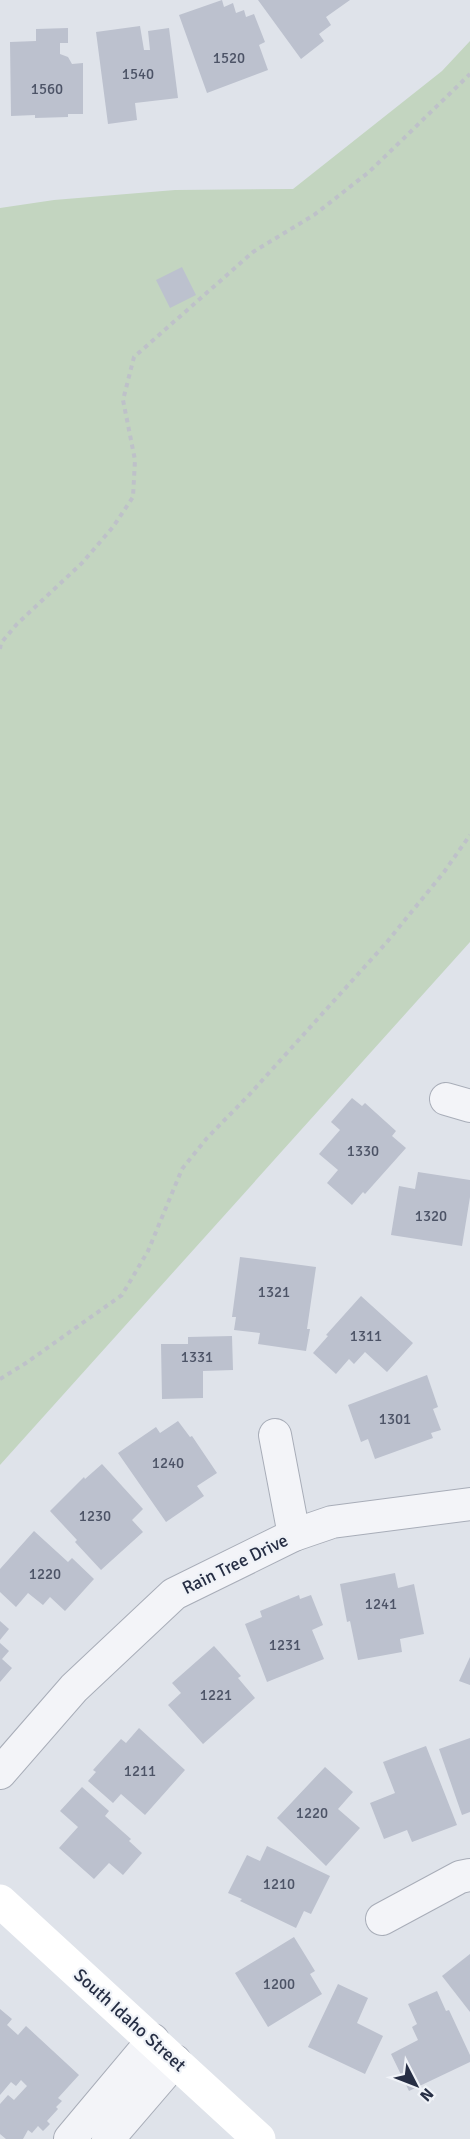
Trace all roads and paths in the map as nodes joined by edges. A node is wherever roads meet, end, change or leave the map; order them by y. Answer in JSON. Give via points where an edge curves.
{"nodes":[{"id":1,"x":470,"y":74,"type":"edge"},
{"id":2,"x":0,"y":649,"type":"edge"},
{"id":3,"x":470,"y":835,"type":"edge"},
{"id":4,"x":0,"y":1379,"type":"edge"},
{"id":5,"x":275,"y":1436,"type":"dead end"},
{"id":6,"x":470,"y":1504,"type":"edge"},
{"id":7,"x":294,"y":1535,"type":"junction"},
{"id":8,"x":0,"y":1773,"type":"edge"},
{"id":9,"x":470,"y":1875,"type":"edge"},
{"id":10,"x":0,"y":1901,"type":"edge"},
{"id":11,"x":382,"y":1919,"type":"dead end"},
{"id":12,"x":164,"y":2050,"type":"junction"},
{"id":13,"x":70,"y":2139,"type":"edge"},
{"id":14,"x":108,"y":2139,"type":"edge"},
{"id":15,"x":259,"y":2139,"type":"edge"}],
"edges":[{"from":1,"to":2,"type":"path","via":[[369,172],[314,215],[253,252],[134,357],[123,400],[135,460],[133,497],[82,563],[17,624]]},
{"from":3,"to":4,"type":"path","via":[[387,942],[182,1169],[148,1251],[122,1295]]},
{"from":5,"to":7,"type":"street"},
{"from":6,"to":7,"type":"street","name":"Rain Tree Drive","via":[[332,1522]]},
{"from":7,"to":8,"type":"street","name":"Rain Tree Drive","via":[[174,1594],[74,1688]]},
{"from":9,"to":11,"type":"street"},
{"from":10,"to":12,"type":"main road","name":"South Idaho Street"},
{"from":12,"to":13,"type":"street"},
{"from":12,"to":14,"type":"street"},
{"from":12,"to":15,"type":"main road","name":"South Idaho Street"}]}
